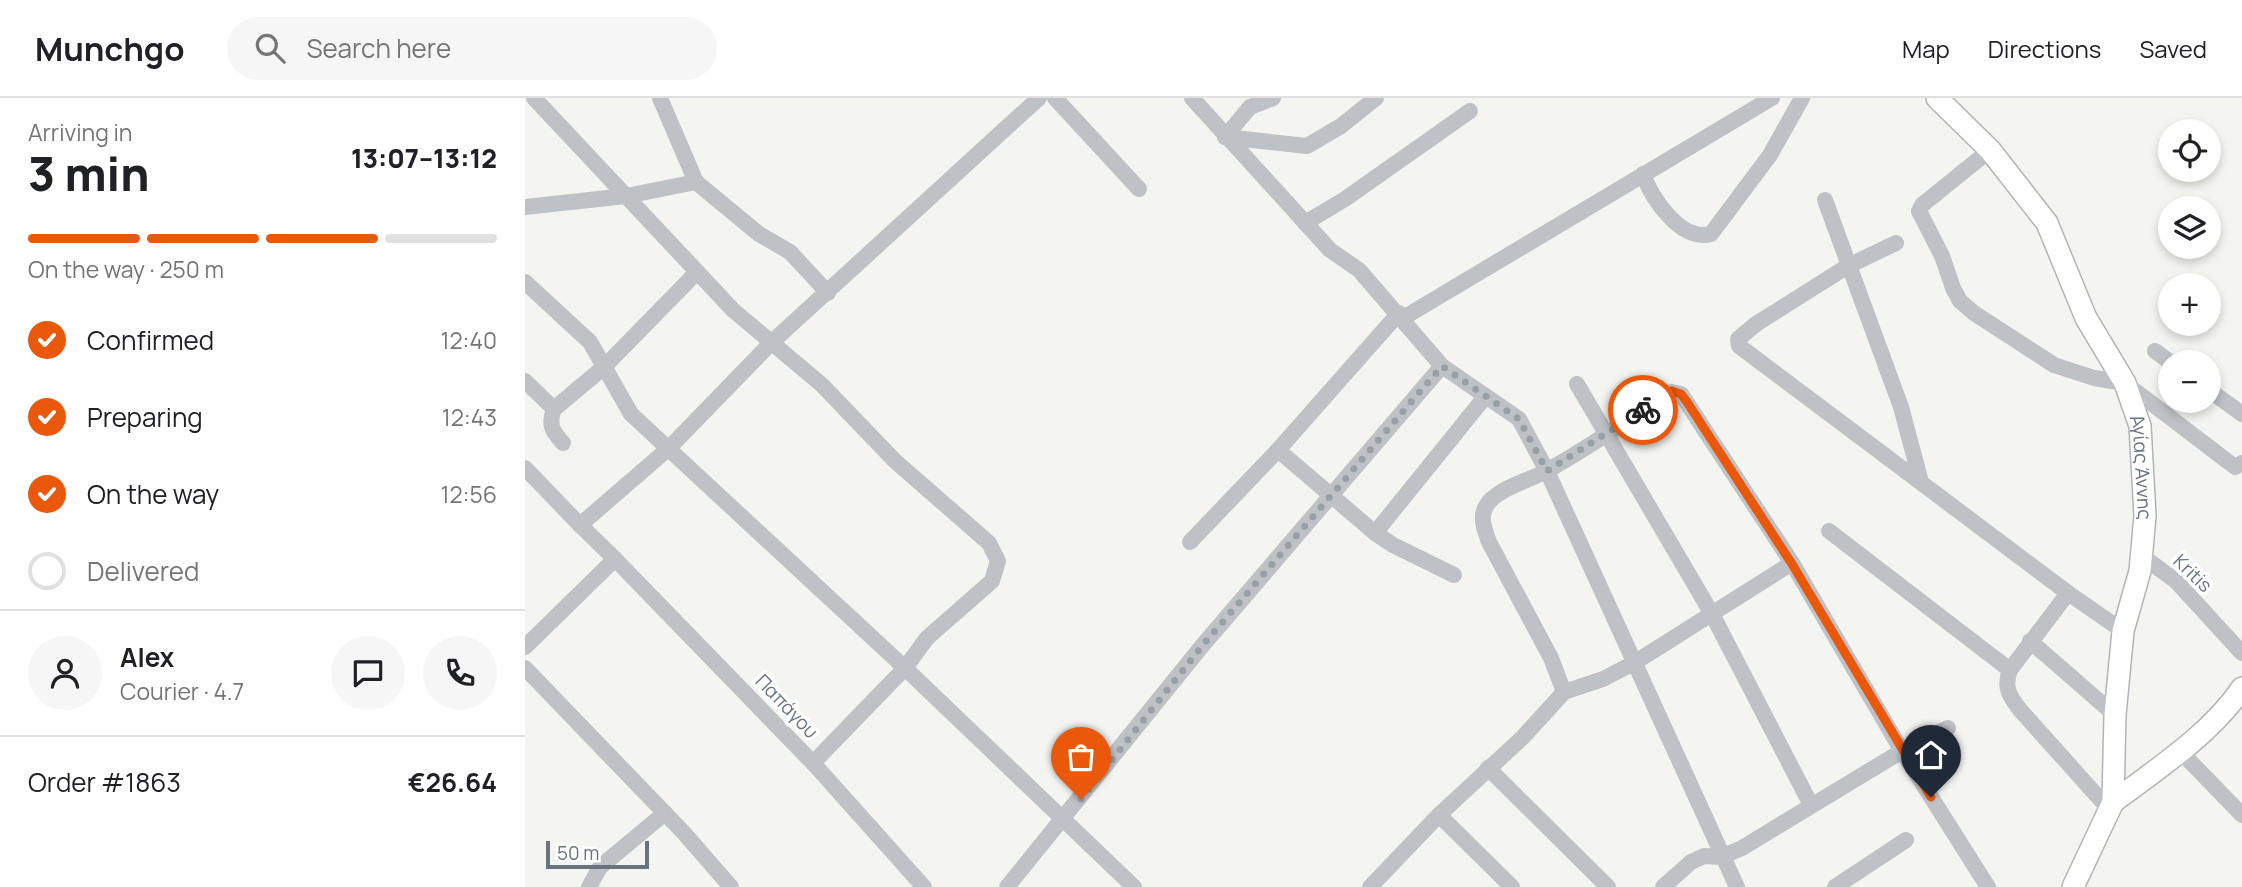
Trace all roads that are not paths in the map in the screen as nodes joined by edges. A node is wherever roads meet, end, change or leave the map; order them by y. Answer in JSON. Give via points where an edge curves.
{"nodes":[{"id":1,"x":534,"y":98,"type":"edge"},
{"id":2,"x":660,"y":98,"type":"edge"},
{"id":3,"x":1039,"y":98,"type":"edge"},
{"id":4,"x":1055,"y":98,"type":"edge"},
{"id":5,"x":1192,"y":98,"type":"edge"},
{"id":6,"x":1273,"y":98,"type":"edge"},
{"id":7,"x":1376,"y":98,"type":"edge"},
{"id":8,"x":1772,"y":98,"type":"edge"},
{"id":9,"x":1802,"y":98,"type":"edge"},
{"id":10,"x":1937,"y":98,"type":"edge"},
{"id":11,"x":1470,"y":111,"type":"dead end"},
{"id":12,"x":1225,"y":137,"type":"junction"},
{"id":13,"x":1990,"y":150,"type":"junction"},
{"id":14,"x":1643,"y":174,"type":"junction"},
{"id":15,"x":695,"y":182,"type":"junction"},
{"id":16,"x":1139,"y":189,"type":"dead end"},
{"id":17,"x":626,"y":196,"type":"junction"},
{"id":18,"x":1825,"y":200,"type":"dead end"},
{"id":19,"x":527,"y":205,"type":"edge"},
{"id":20,"x":1305,"y":223,"type":"junction"},
{"id":21,"x":1896,"y":243,"type":"dead end"},
{"id":22,"x":1847,"y":266,"type":"junction"},
{"id":23,"x":697,"y":272,"type":"junction"},
{"id":24,"x":525,"y":282,"type":"edge"},
{"id":25,"x":828,"y":293,"type":"junction"},
{"id":26,"x":1401,"y":315,"type":"junction"},
{"id":27,"x":772,"y":342,"type":"junction"},
{"id":28,"x":2155,"y":351,"type":"dead end"},
{"id":29,"x":2158,"y":353,"type":"edge"},
{"id":30,"x":1442,"y":366,"type":"junction"},
{"id":31,"x":604,"y":367,"type":"junction"},
{"id":32,"x":525,"y":381,"type":"edge"},
{"id":33,"x":2125,"y":383,"type":"junction"},
{"id":34,"x":1577,"y":384,"type":"dead end"},
{"id":35,"x":1485,"y":397,"type":"junction"},
{"id":36,"x":2221,"y":399,"type":"edge"},
{"id":37,"x":554,"y":409,"type":"junction"},
{"id":38,"x":2242,"y":414,"type":"edge"},
{"id":39,"x":1606,"y":436,"type":"junction"},
{"id":40,"x":563,"y":443,"type":"dead end"},
{"id":41,"x":669,"y":448,"type":"junction"},
{"id":42,"x":1277,"y":450,"type":"junction"},
{"id":43,"x":525,"y":468,"type":"edge"},
{"id":44,"x":2240,"y":468,"type":"edge"},
{"id":45,"x":1547,"y":471,"type":"junction"},
{"id":46,"x":1921,"y":482,"type":"junction"},
{"id":47,"x":1329,"y":495,"type":"junction"},
{"id":48,"x":580,"y":525,"type":"junction"},
{"id":49,"x":1829,"y":531,"type":"dead end"},
{"id":50,"x":1375,"y":533,"type":"junction"},
{"id":51,"x":1190,"y":542,"type":"dead end"},
{"id":52,"x":2142,"y":556,"type":"junction"},
{"id":53,"x":615,"y":559,"type":"junction"},
{"id":54,"x":1792,"y":564,"type":"junction"},
{"id":55,"x":1454,"y":575,"type":"dead end"},
{"id":56,"x":2068,"y":593,"type":"junction"},
{"id":57,"x":1712,"y":614,"type":"junction"},
{"id":58,"x":2123,"y":631,"type":"junction"},
{"id":59,"x":2030,"y":640,"type":"junction"},
{"id":60,"x":525,"y":647,"type":"edge"},
{"id":61,"x":2242,"y":653,"type":"edge"},
{"id":62,"x":1635,"y":663,"type":"junction"},
{"id":63,"x":525,"y":668,"type":"edge"},
{"id":64,"x":905,"y":668,"type":"junction"},
{"id":65,"x":2010,"y":670,"type":"junction"},
{"id":66,"x":2242,"y":688,"type":"edge"},
{"id":67,"x":1564,"y":692,"type":"junction"},
{"id":68,"x":2115,"y":715,"type":"junction"},
{"id":69,"x":1948,"y":728,"type":"dead end"},
{"id":70,"x":2179,"y":750,"type":"junction"},
{"id":71,"x":1902,"y":751,"type":"junction"},
{"id":72,"x":813,"y":764,"type":"junction"},
{"id":73,"x":1488,"y":768,"type":"junction"},
{"id":74,"x":1811,"y":805,"type":"junction"},
{"id":75,"x":2110,"y":805,"type":"junction"},
{"id":76,"x":665,"y":813,"type":"junction"},
{"id":77,"x":1439,"y":815,"type":"junction"},
{"id":78,"x":2242,"y":816,"type":"edge"},
{"id":79,"x":1064,"y":820,"type":"junction"},
{"id":80,"x":1906,"y":840,"type":"dead end"},
{"id":81,"x":1721,"y":857,"type":"junction"},
{"id":82,"x":1507,"y":885,"type":"edge"},
{"id":83,"x":589,"y":887,"type":"edge"},
{"id":84,"x":731,"y":887,"type":"edge"},
{"id":85,"x":924,"y":887,"type":"edge"},
{"id":86,"x":1007,"y":887,"type":"edge"},
{"id":87,"x":1134,"y":887,"type":"edge"},
{"id":88,"x":1370,"y":887,"type":"edge"},
{"id":89,"x":1608,"y":887,"type":"edge"},
{"id":90,"x":1663,"y":887,"type":"edge"},
{"id":91,"x":1737,"y":887,"type":"edge"},
{"id":92,"x":1835,"y":887,"type":"edge"},
{"id":93,"x":1987,"y":887,"type":"edge"},
{"id":94,"x":2073,"y":887,"type":"edge"}],
"edges":[{"from":1,"to":17,"type":"street"},
{"from":2,"to":15,"type":"street"},
{"from":3,"to":25,"type":"street"},
{"from":4,"to":16,"type":"street"},
{"from":5,"to":12,"type":"street"},
{"from":6,"to":12,"type":"street","via":[[1251,107]]},
{"from":7,"to":12,"type":"street","via":[[1307,146]]},
{"from":8,"to":14,"type":"street"},
{"from":9,"to":14,"type":"street","via":[[1770,155],[1711,234],[1687,233],[1665,210]]},
{"from":10,"to":13,"type":"street","name":"Αγίας Άννης"},
{"from":11,"to":20,"type":"street"},
{"from":12,"to":20,"type":"street"},
{"from":13,"to":33,"type":"street","name":"Αγίας Άννης","via":[[2047,223],[2086,318]]},
{"from":13,"to":33,"type":"street","via":[[1919,211],[1960,301],[2054,365],[2094,379]]},
{"from":14,"to":26,"type":"street"},
{"from":15,"to":17,"type":"street"},
{"from":15,"to":25,"type":"street","via":[[759,234],[790,251]]},
{"from":17,"to":19,"type":"street"},
{"from":17,"to":23,"type":"street"},
{"from":18,"to":22,"type":"street"},
{"from":20,"to":26,"type":"street"},
{"from":21,"to":22,"type":"street"},
{"from":22,"to":46,"type":"street","via":[[1901,407]]},
{"from":22,"to":46,"type":"street","via":[[1742,334],[1739,346]]},
{"from":23,"to":27,"type":"street"},
{"from":23,"to":31,"type":"street"},
{"from":24,"to":31,"type":"street","via":[[590,342]]},
{"from":25,"to":27,"type":"street"},
{"from":26,"to":30,"type":"street"},
{"from":26,"to":42,"type":"street"},
{"from":27,"to":41,"type":"street"},
{"from":27,"to":64,"type":"street","via":[[822,385],[895,461],[989,543],[998,561],[992,581],[927,638]]},
{"from":28,"to":29,"type":"street"},
{"from":30,"to":35,"type":"street"},
{"from":30,"to":47,"type":"street"},
{"from":31,"to":37,"type":"street"},
{"from":31,"to":41,"type":"street","via":[[631,414]]},
{"from":32,"to":37,"type":"street"},
{"from":33,"to":44,"type":"street"},
{"from":33,"to":52,"type":"street","name":"Αγίας Άννης","via":[[2144,449]]},
{"from":34,"to":39,"type":"street"},
{"from":35,"to":45,"type":"street","via":[[1519,419]]},
{"from":35,"to":50,"type":"street"},
{"from":36,"to":38,"type":"street"},
{"from":37,"to":40,"type":"street","via":[[552,431]]},
{"from":39,"to":45,"type":"street"},
{"from":39,"to":54,"type":"street","via":[[1663,396],[1672,391],[1681,394]]},
{"from":39,"to":57,"type":"street"},
{"from":41,"to":48,"type":"street"},
{"from":41,"to":64,"type":"street"},
{"from":42,"to":47,"type":"street"},
{"from":42,"to":51,"type":"street"},
{"from":43,"to":48,"type":"street","name":"Παπάγου"},
{"from":45,"to":62,"type":"street"},
{"from":45,"to":67,"type":"street","via":[[1490,500],[1482,522]]},
{"from":46,"to":56,"type":"street"},
{"from":47,"to":50,"type":"street"},
{"from":47,"to":79,"type":"street"},
{"from":48,"to":53,"type":"street","name":"Παπάγου"},
{"from":49,"to":65,"type":"street"},
{"from":50,"to":55,"type":"street"},
{"from":52,"to":58,"type":"street","name":"Αγίας Άννης"},
{"from":52,"to":61,"type":"street","name":"Kritis","via":[[2176,581]]},
{"from":53,"to":60,"type":"street"},
{"from":53,"to":72,"type":"street","name":"Παπάγου"},
{"from":54,"to":57,"type":"street"},
{"from":54,"to":71,"type":"street"},
{"from":56,"to":58,"type":"street"},
{"from":56,"to":59,"type":"street"},
{"from":57,"to":62,"type":"street"},
{"from":57,"to":74,"type":"street"},
{"from":58,"to":68,"type":"street","name":"Αγίας Άννης"},
{"from":59,"to":65,"type":"street"},
{"from":59,"to":68,"type":"street"},
{"from":62,"to":67,"type":"street"},
{"from":62,"to":81,"type":"street"},
{"from":63,"to":76,"type":"street"},
{"from":64,"to":72,"type":"street"},
{"from":64,"to":79,"type":"street"},
{"from":65,"to":75,"type":"street","via":[[2008,695]]},
{"from":66,"to":70,"type":"street"},
{"from":67,"to":73,"type":"street"},
{"from":68,"to":75,"type":"street","name":"Αγίας Άννης"},
{"from":69,"to":71,"type":"street"},
{"from":70,"to":75,"type":"street"},
{"from":70,"to":78,"type":"street"},
{"from":71,"to":74,"type":"street"},
{"from":71,"to":93,"type":"street"},
{"from":72,"to":85,"type":"street","name":"Παπάγου"},
{"from":73,"to":77,"type":"street"},
{"from":73,"to":89,"type":"street"},
{"from":74,"to":81,"type":"street"},
{"from":75,"to":94,"type":"street","name":"Αγίας Άννης"},
{"from":76,"to":83,"type":"street","via":[[600,867]]},
{"from":76,"to":84,"type":"street"},
{"from":77,"to":82,"type":"street"},
{"from":77,"to":88,"type":"street"},
{"from":79,"to":86,"type":"street"},
{"from":79,"to":87,"type":"street"},
{"from":80,"to":92,"type":"street"},
{"from":81,"to":90,"type":"street","via":[[1704,856],[1691,862]]},
{"from":81,"to":91,"type":"street"}]}
